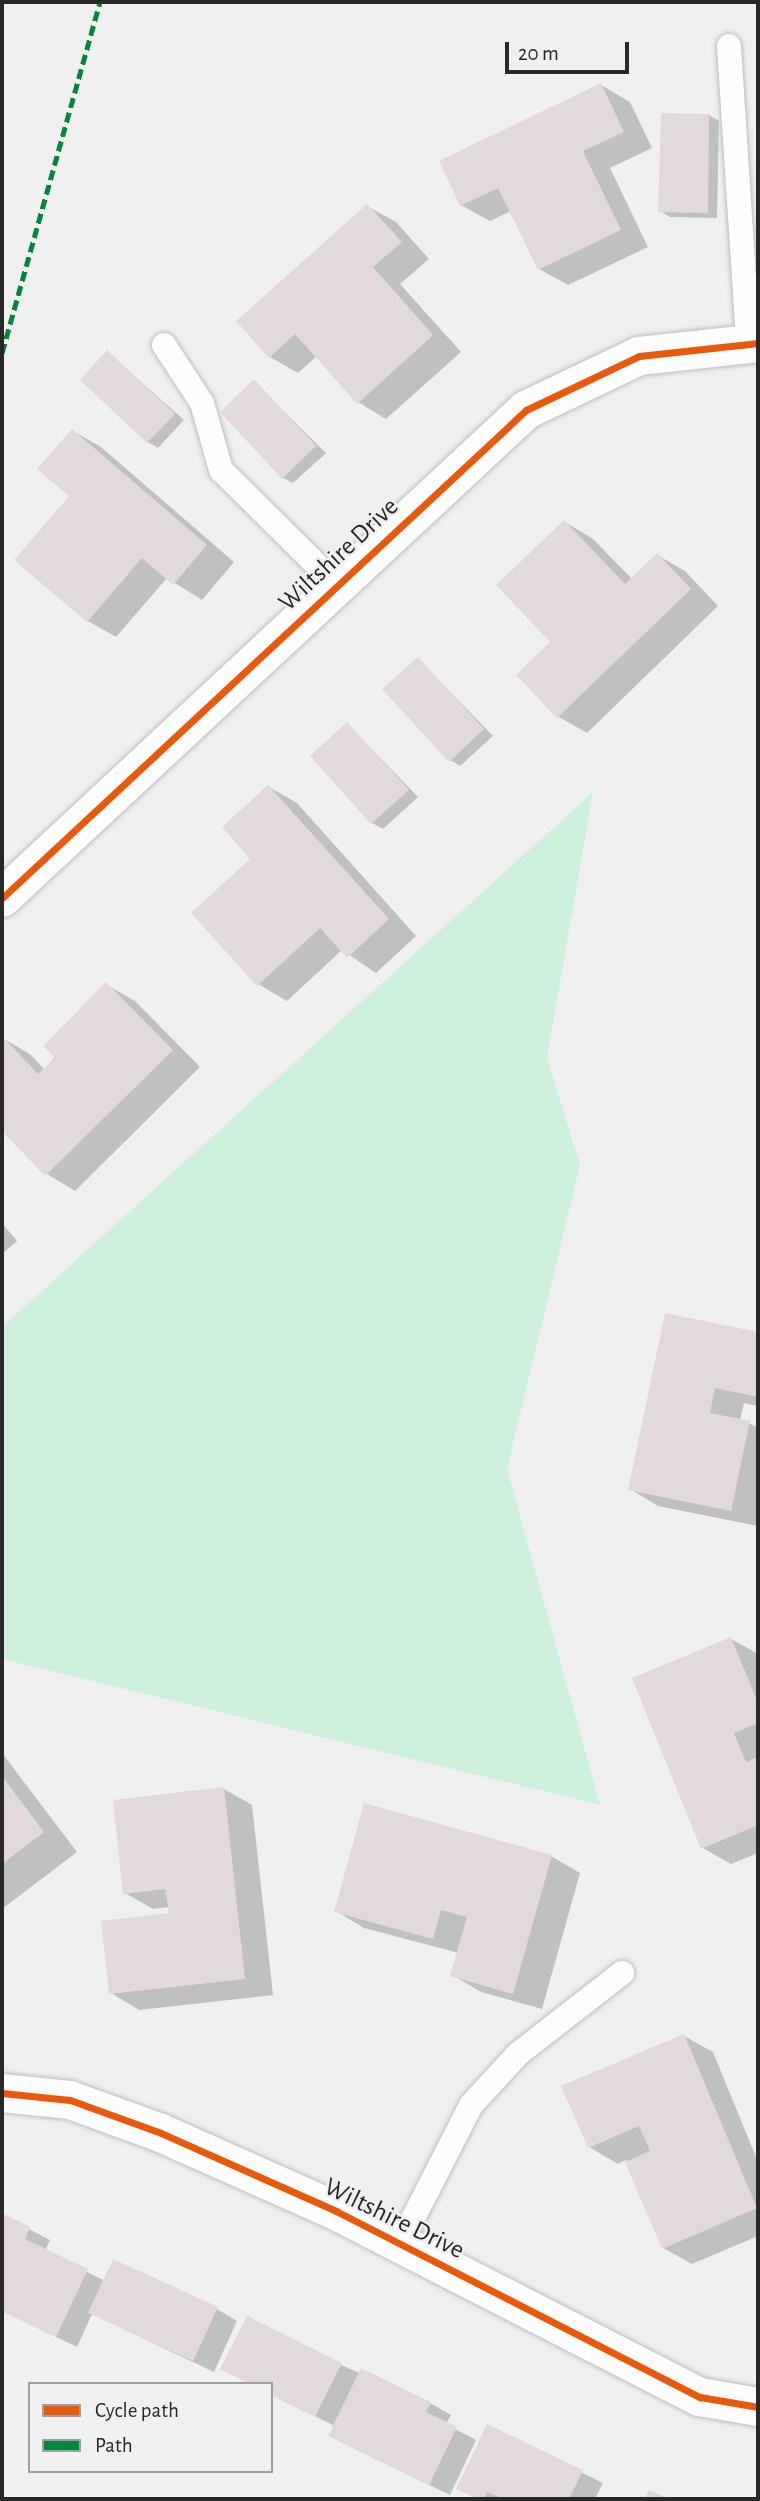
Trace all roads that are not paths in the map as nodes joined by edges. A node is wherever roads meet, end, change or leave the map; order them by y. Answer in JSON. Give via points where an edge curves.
{"nodes":[{"id":1,"x":729,"y":46,"type":"dead end"},
{"id":2,"x":753,"y":342,"type":"edge"},
{"id":3,"x":164,"y":345,"type":"dead end"},
{"id":4,"x":337,"y":585,"type":"junction"},
{"id":5,"x":2,"y":898,"type":"edge"},
{"id":6,"x":622,"y":1973,"type":"dead end"},
{"id":7,"x":2,"y":2093,"type":"edge"},
{"id":8,"x":400,"y":2245,"type":"junction"},
{"id":9,"x":758,"y":2407,"type":"edge"}],
"edges":[{"from":1,"to":2,"type":"lane"},
{"from":2,"to":4,"type":"street","name":"Wiltshire Drive","via":[[639,356],[526,410]]},
{"from":3,"to":4,"type":"lane","via":[[202,403],[220,470]]},
{"from":4,"to":5,"type":"street","name":"Wiltshire Drive"},
{"from":6,"to":8,"type":"lane","via":[[518,2054],[471,2105]]},
{"from":7,"to":8,"type":"street","name":"Wiltshire Drive","via":[[70,2100],[160,2133]]},
{"from":8,"to":9,"type":"street","name":"Wiltshire Drive","via":[[700,2397]]}]}
